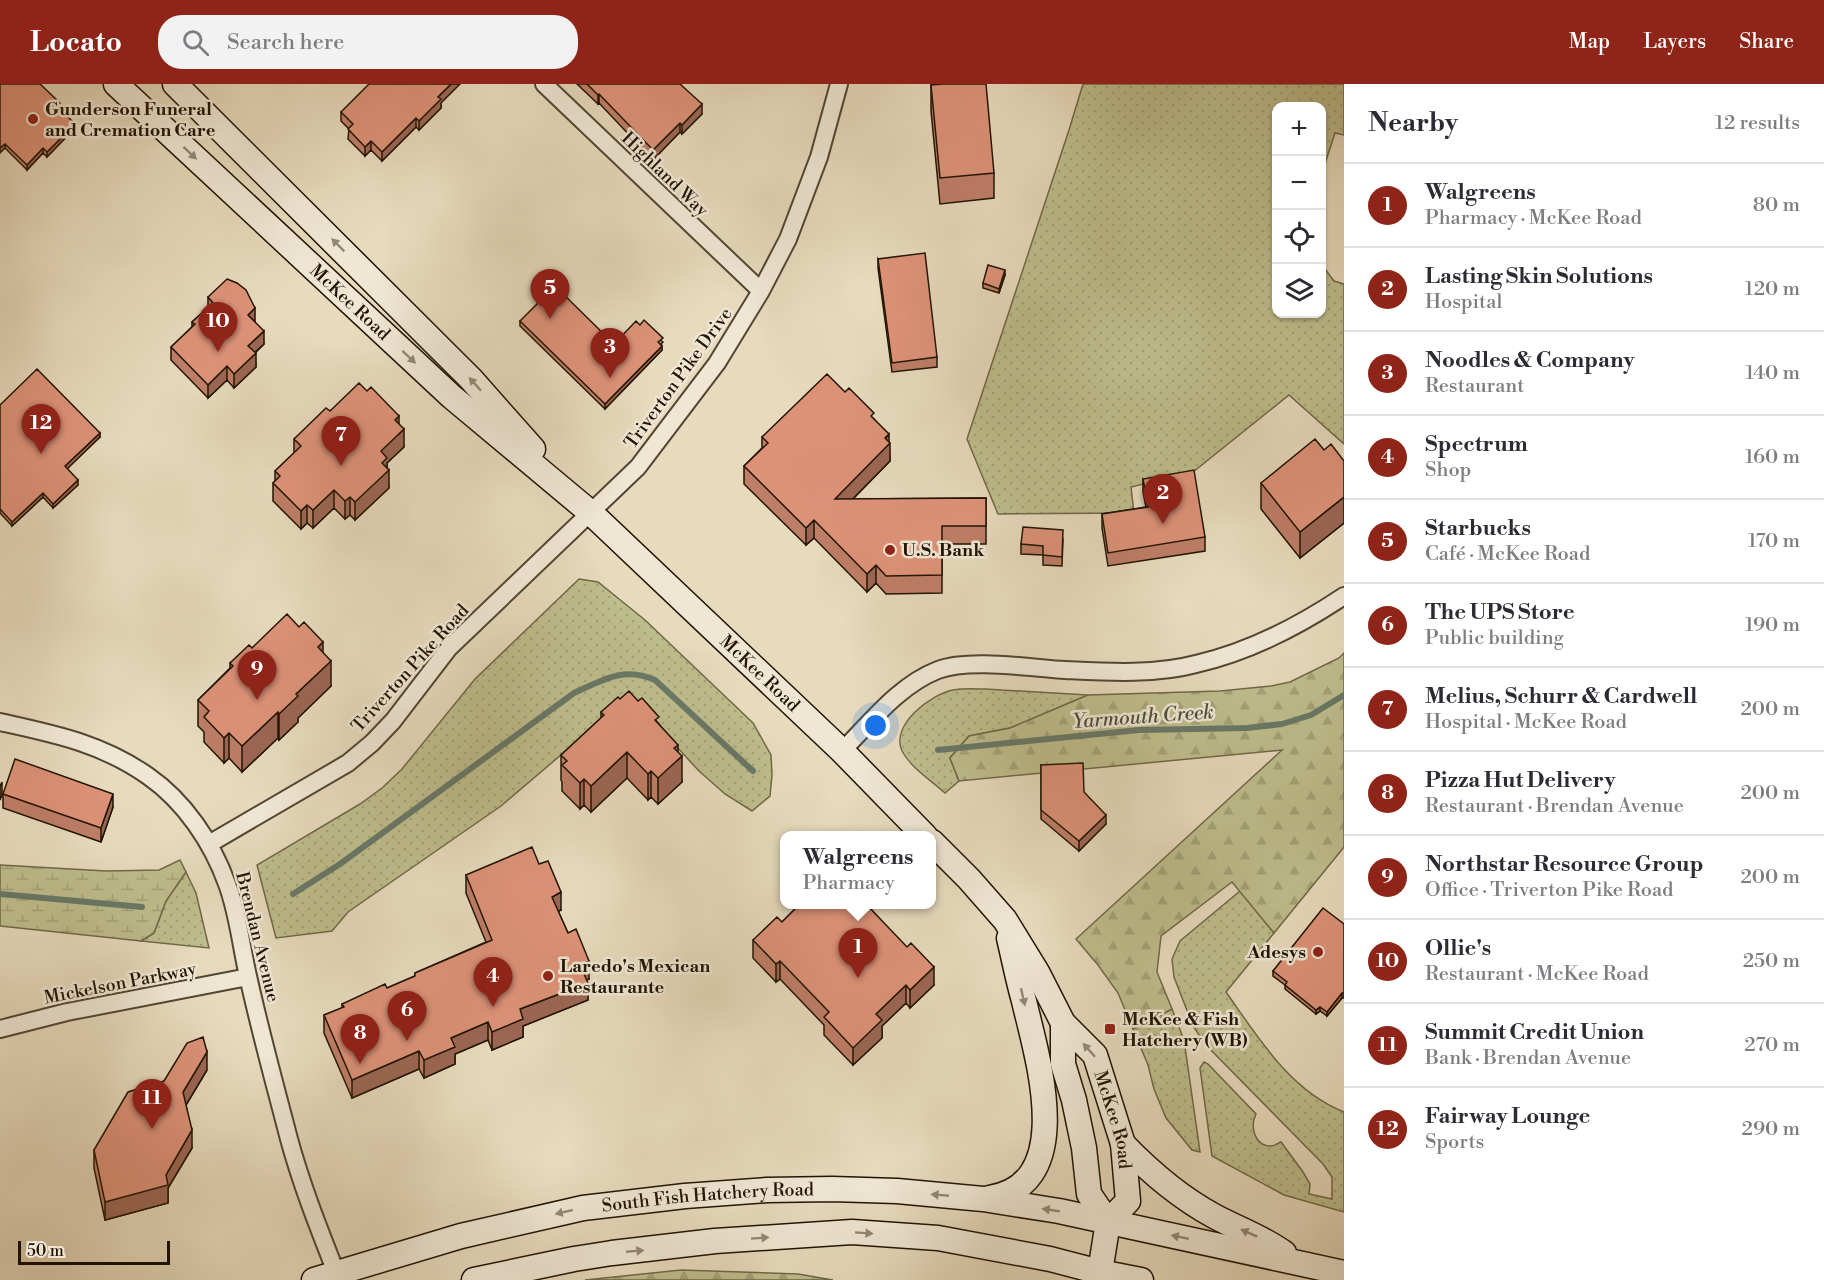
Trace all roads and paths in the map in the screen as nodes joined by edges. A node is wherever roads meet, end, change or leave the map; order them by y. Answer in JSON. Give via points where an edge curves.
{"nodes":[{"id":1,"x":116,"y":84,"type":"edge"},
{"id":2,"x":176,"y":84,"type":"edge"},
{"id":3,"x":544,"y":84,"type":"edge"},
{"id":4,"x":839,"y":84,"type":"edge"},
{"id":5,"x":761,"y":291,"type":"junction"},
{"id":6,"x":591,"y":513,"type":"junction"},
{"id":7,"x":1344,"y":596,"type":"edge"},
{"id":8,"x":0,"y":722,"type":"edge"},
{"id":9,"x":842,"y":752,"type":"junction"},
{"id":10,"x":920,"y":831,"type":"edge"},
{"id":11,"x":209,"y":844,"type":"junction"},
{"id":12,"x":936,"y":846,"type":"edge"},
{"id":13,"x":1005,"y":920,"type":"junction"},
{"id":14,"x":248,"y":977,"type":"junction"},
{"id":15,"x":1064,"y":1023,"type":"junction"},
{"id":16,"x":0,"y":1029,"type":"edge"},
{"id":17,"x":1123,"y":1144,"type":"junction"},
{"id":18,"x":983,"y":1199,"type":"junction"},
{"id":19,"x":1108,"y":1222,"type":"junction"},
{"id":20,"x":1299,"y":1263,"type":"junction"},
{"id":21,"x":1100,"y":1272,"type":"junction"},
{"id":22,"x":1344,"y":1273,"type":"edge"},
{"id":23,"x":330,"y":1277,"type":"edge"},
{"id":24,"x":474,"y":1280,"type":"edge"},
{"id":25,"x":1141,"y":1280,"type":"edge"}],
"edges":[{"from":1,"to":6,"type":"main road","name":"McKee Road","one_way":true,"via":[[452,398]]},
{"from":6,"to":2,"type":"main road","name":"McKee Road","one_way":true,"via":[[471,379]]},
{"from":3,"to":5,"type":"street","name":"Highland Way"},
{"from":4,"to":5,"type":"street","name":"Triverton Pike Drive","via":[[819,157],[788,239]]},
{"from":5,"to":6,"type":"street","name":"Triverton Pike Drive","via":[[717,363],[638,467]]},
{"from":6,"to":9,"type":"main road","name":"McKee Road"},
{"from":6,"to":11,"type":"street","name":"Triverton Pike Road","via":[[449,648],[372,744],[348,763]]},
{"from":7,"to":9,"type":"street","via":[[1307,620],[1256,644],[1196,665],[1146,671],[996,665],[940,670],[916,682],[889,704]]},
{"from":8,"to":11,"type":"street","name":"Brendan Avenue","via":[[75,739],[114,755],[149,776],[180,805]]},
{"from":9,"to":10,"type":"main road","name":"McKee Road"},
{"from":11,"to":14,"type":"street","name":"Brendan Avenue","via":[[228,884]]},
{"from":12,"to":13,"type":"main road","name":"McKee Road"},
{"from":13,"to":15,"type":"main road","name":"McKee Road"},
{"from":13,"to":18,"type":"main road","one_way":true,"via":[[1035,1044],[1045,1126],[1041,1152],[1026,1180],[1001,1196]]},
{"from":14,"to":16,"type":"street","name":"Mickelson Parkway"},
{"from":14,"to":23,"type":"street","name":"Brendan Avenue"},
{"from":17,"to":15,"type":"main road","name":"McKee Road","one_way":true,"via":[[1095,1055]]},
{"from":15,"to":19,"type":"main road","name":"McKee Road","via":[[1063,1064],[1084,1148],[1089,1194]]},
{"from":17,"to":19,"type":"main road","name":"McKee Road","via":[[1128,1202]]},
{"from":20,"to":17,"type":"main road","one_way":true,"via":[[1268,1241],[1192,1203]]},
{"from":19,"to":18,"type":"main road","name":"South Fish Hatchery Road","one_way":true},
{"from":18,"to":23,"type":"main road","name":"South Fish Hatchery Road","one_way":true,"via":[[832,1189],[767,1190],[628,1202],[583,1208],[461,1236]]},
{"from":20,"to":19,"type":"main road","name":"South Fish Hatchery Road","one_way":true},
{"from":19,"to":21,"type":"main road"},
{"from":20,"to":22,"type":"main road","name":"South Fish Hatchery Road"},
{"from":24,"to":21,"type":"main road","one_way":true,"via":[[603,1255],[715,1241],[852,1232],[938,1238]]},
{"from":21,"to":25,"type":"main road"}]}
